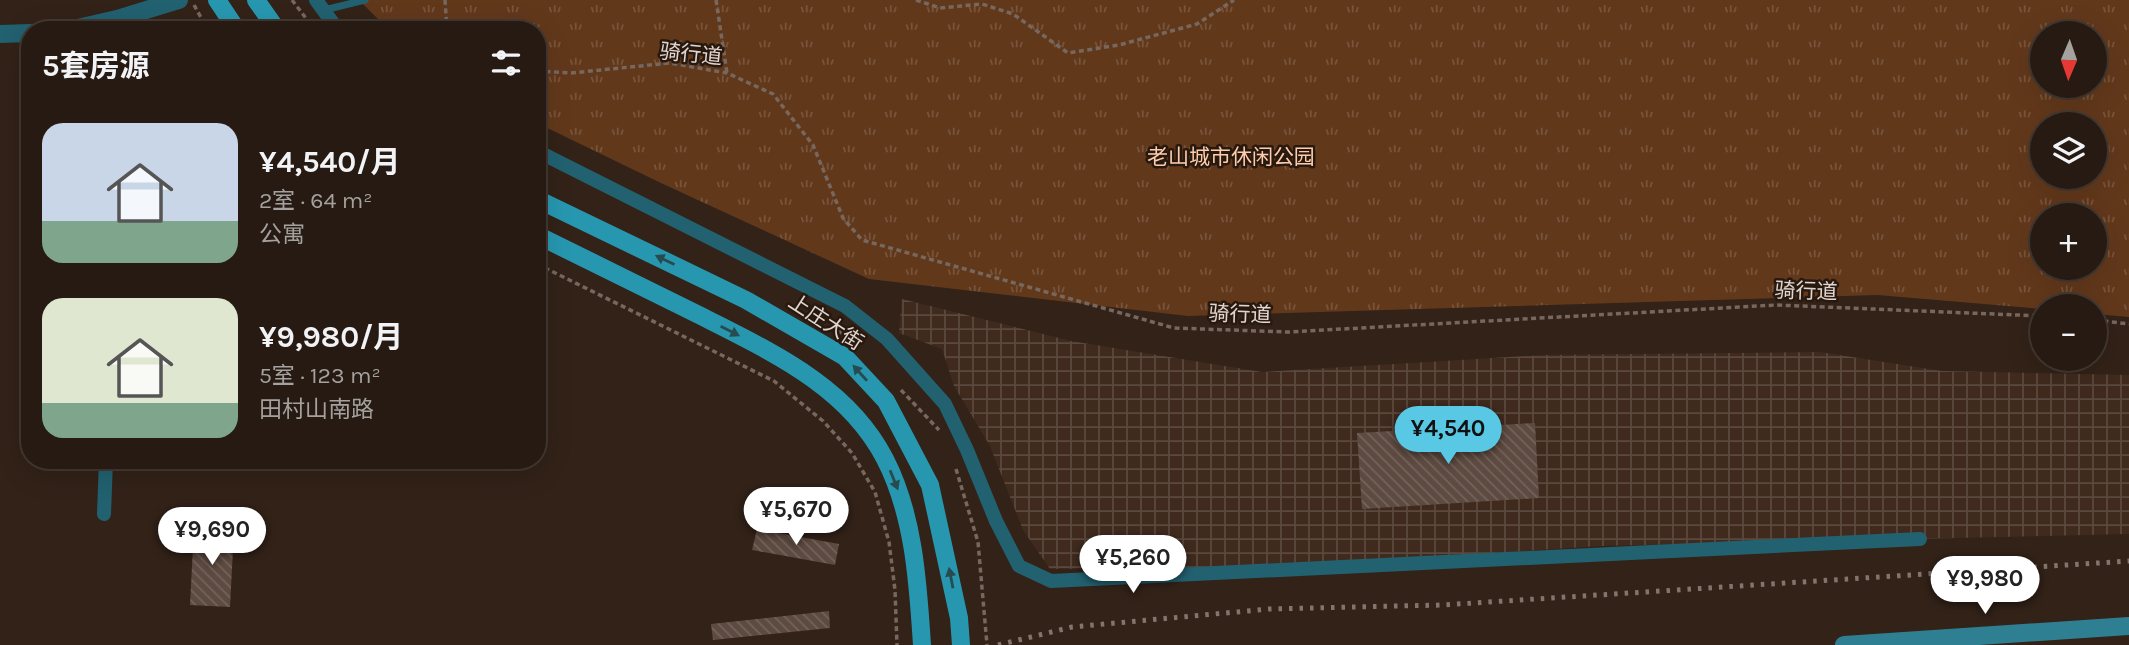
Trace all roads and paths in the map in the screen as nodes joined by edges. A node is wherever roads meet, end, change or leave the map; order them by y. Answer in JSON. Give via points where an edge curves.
{"nodes":[{"id":1,"x":179,"y":0,"type":"edge"},
{"id":2,"x":191,"y":0,"type":"edge"},
{"id":3,"x":217,"y":0,"type":"edge"},
{"id":4,"x":256,"y":0,"type":"edge"},
{"id":5,"x":292,"y":0,"type":"edge"},
{"id":6,"x":365,"y":0,"type":"edge"},
{"id":7,"x":445,"y":0,"type":"edge"},
{"id":8,"x":716,"y":0,"type":"edge"},
{"id":9,"x":916,"y":0,"type":"edge"},
{"id":10,"x":1234,"y":0,"type":"edge"},
{"id":11,"x":320,"y":5,"type":"edge"},
{"id":12,"x":126,"y":21,"type":"edge"},
{"id":13,"x":203,"y":21,"type":"edge"},
{"id":14,"x":231,"y":21,"type":"edge"},
{"id":15,"x":271,"y":21,"type":"edge"},
{"id":16,"x":309,"y":21,"type":"edge"},
{"id":17,"x":332,"y":21,"type":"edge"},
{"id":18,"x":446,"y":21,"type":"edge"},
{"id":19,"x":21,"y":33,"type":"edge"},
{"id":20,"x":0,"y":34,"type":"edge"},
{"id":21,"x":546,"y":72,"type":"edge"},
{"id":22,"x":727,"y":73,"type":"junction"},
{"id":23,"x":546,"y":156,"type":"edge"},
{"id":24,"x":546,"y":203,"type":"edge"},
{"id":25,"x":546,"y":240,"type":"edge"},
{"id":26,"x":546,"y":268,"type":"edge"},
{"id":27,"x":2030,"y":315,"type":"edge"},
{"id":28,"x":2107,"y":321,"type":"edge"},
{"id":29,"x":2129,"y":324,"type":"edge"},
{"id":30,"x":106,"y":469,"type":"edge"},
{"id":31,"x":104,"y":514,"type":"dead end"},
{"id":32,"x":1920,"y":539,"type":"dead end"},
{"id":33,"x":2129,"y":626,"type":"edge"},
{"id":34,"x":897,"y":645,"type":"edge"},
{"id":35,"x":922,"y":645,"type":"edge"},
{"id":36,"x":961,"y":645,"type":"edge"},
{"id":37,"x":1844,"y":645,"type":"edge"}],
"edges":[{"from":1,"to":12,"type":"street"},
{"from":2,"to":13,"type":"path"},
{"from":3,"to":14,"type":"main road"},
{"from":4,"to":15,"type":"main road"},
{"from":5,"to":16,"type":"path"},
{"from":6,"to":11,"type":"lane"},
{"from":7,"to":18,"type":"path"},
{"from":8,"to":22,"type":"path"},
{"from":9,"to":10,"type":"path","via":[[940,8],[982,5],[1013,14],[1068,53],[1197,24]]},
{"from":11,"to":17,"type":"street"},
{"from":19,"to":20,"type":"street"},
{"from":21,"to":22,"type":"path","name":"骑行道","via":[[670,64]]},
{"from":22,"to":27,"type":"path","name":"骑行道","via":[[773,94],[813,145],[843,218],[862,240],[1174,328],[1288,332],[1776,304]]},
{"from":23,"to":32,"type":"street","via":[[845,306],[887,339],[945,404],[1019,566],[1051,581]]},
{"from":36,"to":24,"type":"main road","name":"上庄大街","one_way":true,"via":[[930,485],[886,401],[845,356],[746,300]]},
{"from":25,"to":35,"type":"main road","one_way":true,"via":[[780,357],[825,387],[865,426],[898,487],[914,554]]},
{"from":26,"to":34,"type":"path","via":[[774,381],[823,421],[852,453],[875,492],[889,542]]},
{"from":28,"to":29,"type":"path"},
{"from":30,"to":31,"type":"street"},
{"from":33,"to":37,"type":"main road"}]}
